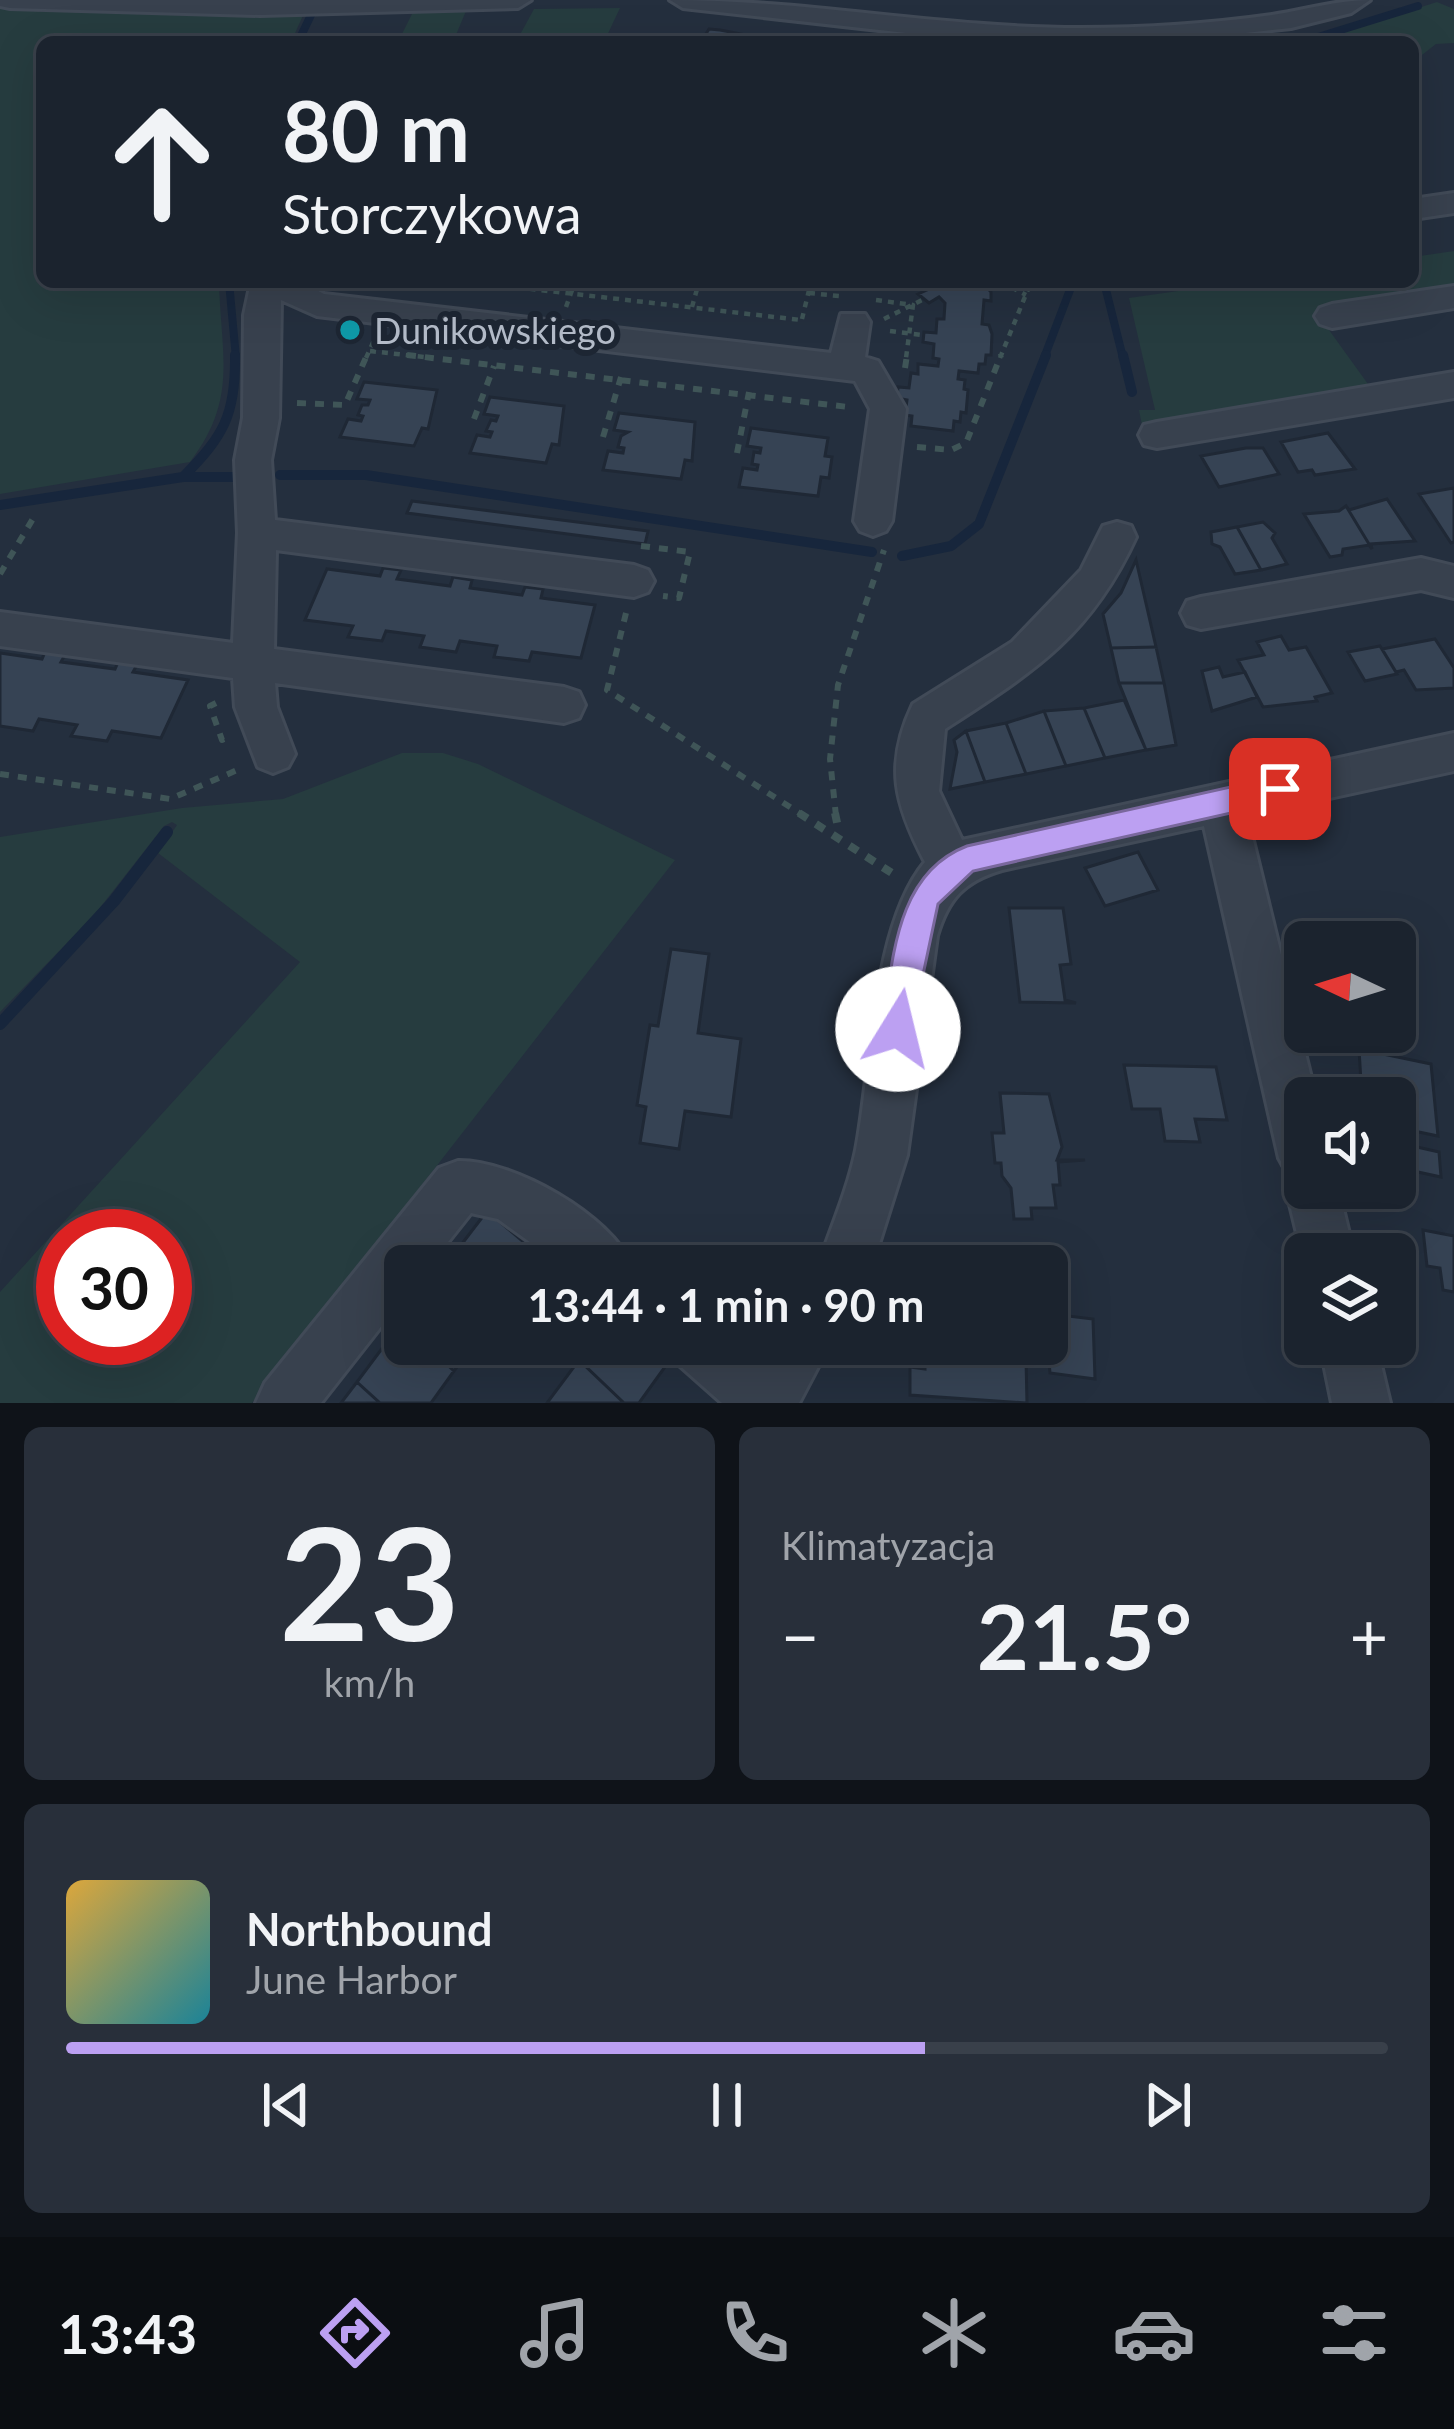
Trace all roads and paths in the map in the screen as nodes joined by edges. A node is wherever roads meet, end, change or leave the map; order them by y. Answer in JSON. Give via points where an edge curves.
{"nodes":[{"id":1,"x":10,"y":0,"type":"edge"},
{"id":2,"x":518,"y":0,"type":"edge"},
{"id":3,"x":682,"y":0,"type":"edge"},
{"id":4,"x":1357,"y":0,"type":"edge"},
{"id":5,"x":1048,"y":4,"type":"dead end"},
{"id":6,"x":334,"y":6,"type":"junction"},
{"id":7,"x":810,"y":28,"type":"edge"},
{"id":8,"x":1056,"y":35,"type":"junction"},
{"id":9,"x":319,"y":36,"type":"edge"},
{"id":10,"x":1454,"y":203,"type":"edge"},
{"id":11,"x":1419,"y":207,"type":"edge"},
{"id":12,"x":269,"y":288,"type":"edge"},
{"id":13,"x":284,"y":288,"type":"edge"},
{"id":14,"x":522,"y":288,"type":"edge"},
{"id":15,"x":810,"y":288,"type":"edge"},
{"id":16,"x":1012,"y":288,"type":"edge"},
{"id":17,"x":1029,"y":288,"type":"edge"},
{"id":18,"x":1026,"y":296,"type":"junction"},
{"id":19,"x":1454,"y":296,"type":"edge"},
{"id":20,"x":924,"y":299,"type":"dead end"},
{"id":21,"x":386,"y":313,"type":"junction"},
{"id":22,"x":1332,"y":316,"type":"dead end"},
{"id":23,"x":802,"y":320,"type":"junction"},
{"id":24,"x":864,"y":323,"type":"joint"},
{"id":25,"x":508,"y":328,"type":"junction"},
{"id":26,"x":890,"y":331,"type":"dead end"},
{"id":27,"x":922,"y":335,"type":"dead end"},
{"id":28,"x":632,"y":343,"type":"junction"},
{"id":29,"x":370,"y":351,"type":"junction"},
{"id":30,"x":757,"y":358,"type":"junction"},
{"id":31,"x":794,"y":362,"type":"junction"},
{"id":32,"x":494,"y":365,"type":"junction"},
{"id":33,"x":856,"y":369,"type":"junction"},
{"id":34,"x":620,"y":380,"type":"junction"},
{"id":35,"x":1454,"y":385,"type":"edge"},
{"id":36,"x":749,"y":395,"type":"junction"},
{"id":37,"x":297,"y":404,"type":"dead end"},
{"id":38,"x":858,"y":408,"type":"dead end"},
{"id":39,"x":474,"y":419,"type":"dead end"},
{"id":40,"x":1157,"y":435,"type":"dead end"},
{"id":41,"x":603,"y":436,"type":"dead end"},
{"id":42,"x":883,"y":442,"type":"junction"},
{"id":43,"x":737,"y":453,"type":"dead end"},
{"id":44,"x":34,"y":517,"type":"dead end"},
{"id":45,"x":873,"y":520,"type":"dead end"},
{"id":46,"x":257,"y":533,"type":"junction"},
{"id":47,"x":1117,"y":537,"type":"dead end"},
{"id":48,"x":884,"y":558,"type":"dead end"},
{"id":49,"x":0,"y":574,"type":"edge"},
{"id":50,"x":634,"y":581,"type":"joint"},
{"id":51,"x":1454,"y":582,"type":"edge"},
{"id":52,"x":1201,"y":613,"type":"dead end"},
{"id":53,"x":0,"y":629,"type":"edge"},
{"id":54,"x":254,"y":662,"type":"junction"},
{"id":55,"x":564,"y":705,"type":"dead end"},
{"id":56,"x":1454,"y":752,"type":"edge"},
{"id":57,"x":273,"y":754,"type":"joint"},
{"id":58,"x":0,"y":774,"type":"edge"},
{"id":59,"x":1221,"y":802,"type":"junction"},
{"id":60,"x":840,"y":836,"type":"junction"},
{"id":61,"x":939,"y":882,"type":"junction"},
{"id":62,"x":1286,"y":1077,"type":"edge"},
{"id":63,"x":412,"y":1245,"type":"edge"},
{"id":64,"x":580,"y":1245,"type":"edge"},
{"id":65,"x":852,"y":1245,"type":"edge"},
{"id":66,"x":384,"y":1279,"type":"edge"},
{"id":67,"x":722,"y":1365,"type":"edge"},
{"id":68,"x":789,"y":1365,"type":"edge"},
{"id":69,"x":1353,"y":1365,"type":"edge"},
{"id":70,"x":285,"y":1403,"type":"edge"},
{"id":71,"x":766,"y":1403,"type":"edge"},
{"id":72,"x":1361,"y":1403,"type":"edge"}],
"edges":[{"from":1,"to":6,"type":"street"},
{"from":2,"to":6,"type":"street"},
{"from":3,"to":7,"type":"street"},
{"from":4,"to":8,"type":"street","via":[[1252,26]]},
{"from":5,"to":8,"type":"street"},
{"from":6,"to":9,"type":"street"},
{"from":7,"to":8,"type":"street"},
{"from":10,"to":11,"type":"street"},
{"from":12,"to":46,"type":"street","via":[[261,315]]},
{"from":13,"to":21,"type":"street","via":[[317,304]]},
{"from":14,"to":23,"type":"path"},
{"from":15,"to":23,"type":"path"},
{"from":16,"to":18,"type":"path"},
{"from":17,"to":18,"type":"path"},
{"from":18,"to":42,"type":"path","via":[[966,443],[941,450]]},
{"from":19,"to":22,"type":"street"},
{"from":20,"to":24,"type":"path"},
{"from":21,"to":25,"type":"street"},
{"from":21,"to":29,"type":"path"},
{"from":23,"to":31,"type":"path"},
{"from":24,"to":33,"type":"street"},
{"from":25,"to":28,"type":"street"},
{"from":25,"to":32,"type":"path"},
{"from":26,"to":27,"type":"path"},
{"from":28,"to":30,"type":"street"},
{"from":28,"to":34,"type":"path"},
{"from":29,"to":32,"type":"path"},
{"from":29,"to":37,"type":"path","via":[[345,405]]},
{"from":30,"to":31,"type":"street"},
{"from":30,"to":36,"type":"path"},
{"from":31,"to":33,"type":"street"},
{"from":32,"to":34,"type":"path"},
{"from":32,"to":39,"type":"path"},
{"from":33,"to":42,"type":"street","via":[[888,409]]},
{"from":34,"to":36,"type":"path"},
{"from":34,"to":41,"type":"path"},
{"from":35,"to":40,"type":"street"},
{"from":36,"to":38,"type":"path"},
{"from":36,"to":43,"type":"path"},
{"from":42,"to":45,"type":"street"},
{"from":44,"to":49,"type":"path"},
{"from":46,"to":50,"type":"street"},
{"from":46,"to":54,"type":"street"},
{"from":47,"to":61,"type":"street","via":[[1096,581],[1026,654],[928,717],[917,791]]},
{"from":48,"to":60,"type":"path","via":[[849,643],[835,714],[828,792]]},
{"from":50,"to":60,"type":"path","via":[[608,690]]},
{"from":51,"to":52,"type":"street","via":[[1421,574]]},
{"from":53,"to":54,"type":"street"},
{"from":54,"to":55,"type":"street"},
{"from":54,"to":57,"type":"street","via":[[256,707]]},
{"from":56,"to":59,"type":"street"},
{"from":57,"to":58,"type":"path","via":[[170,799]]},
{"from":59,"to":61,"type":"street","via":[[1002,849]]},
{"from":59,"to":62,"type":"street"},
{"from":60,"to":61,"type":"path"},
{"from":61,"to":65,"type":"street","via":[[913,936],[881,1155]]},
{"from":63,"to":64,"type":"street","via":[[458,1187],[486,1187]]},
{"from":66,"to":70,"type":"street"},
{"from":67,"to":71,"type":"street"},
{"from":68,"to":71,"type":"street"},
{"from":69,"to":72,"type":"street"}]}
